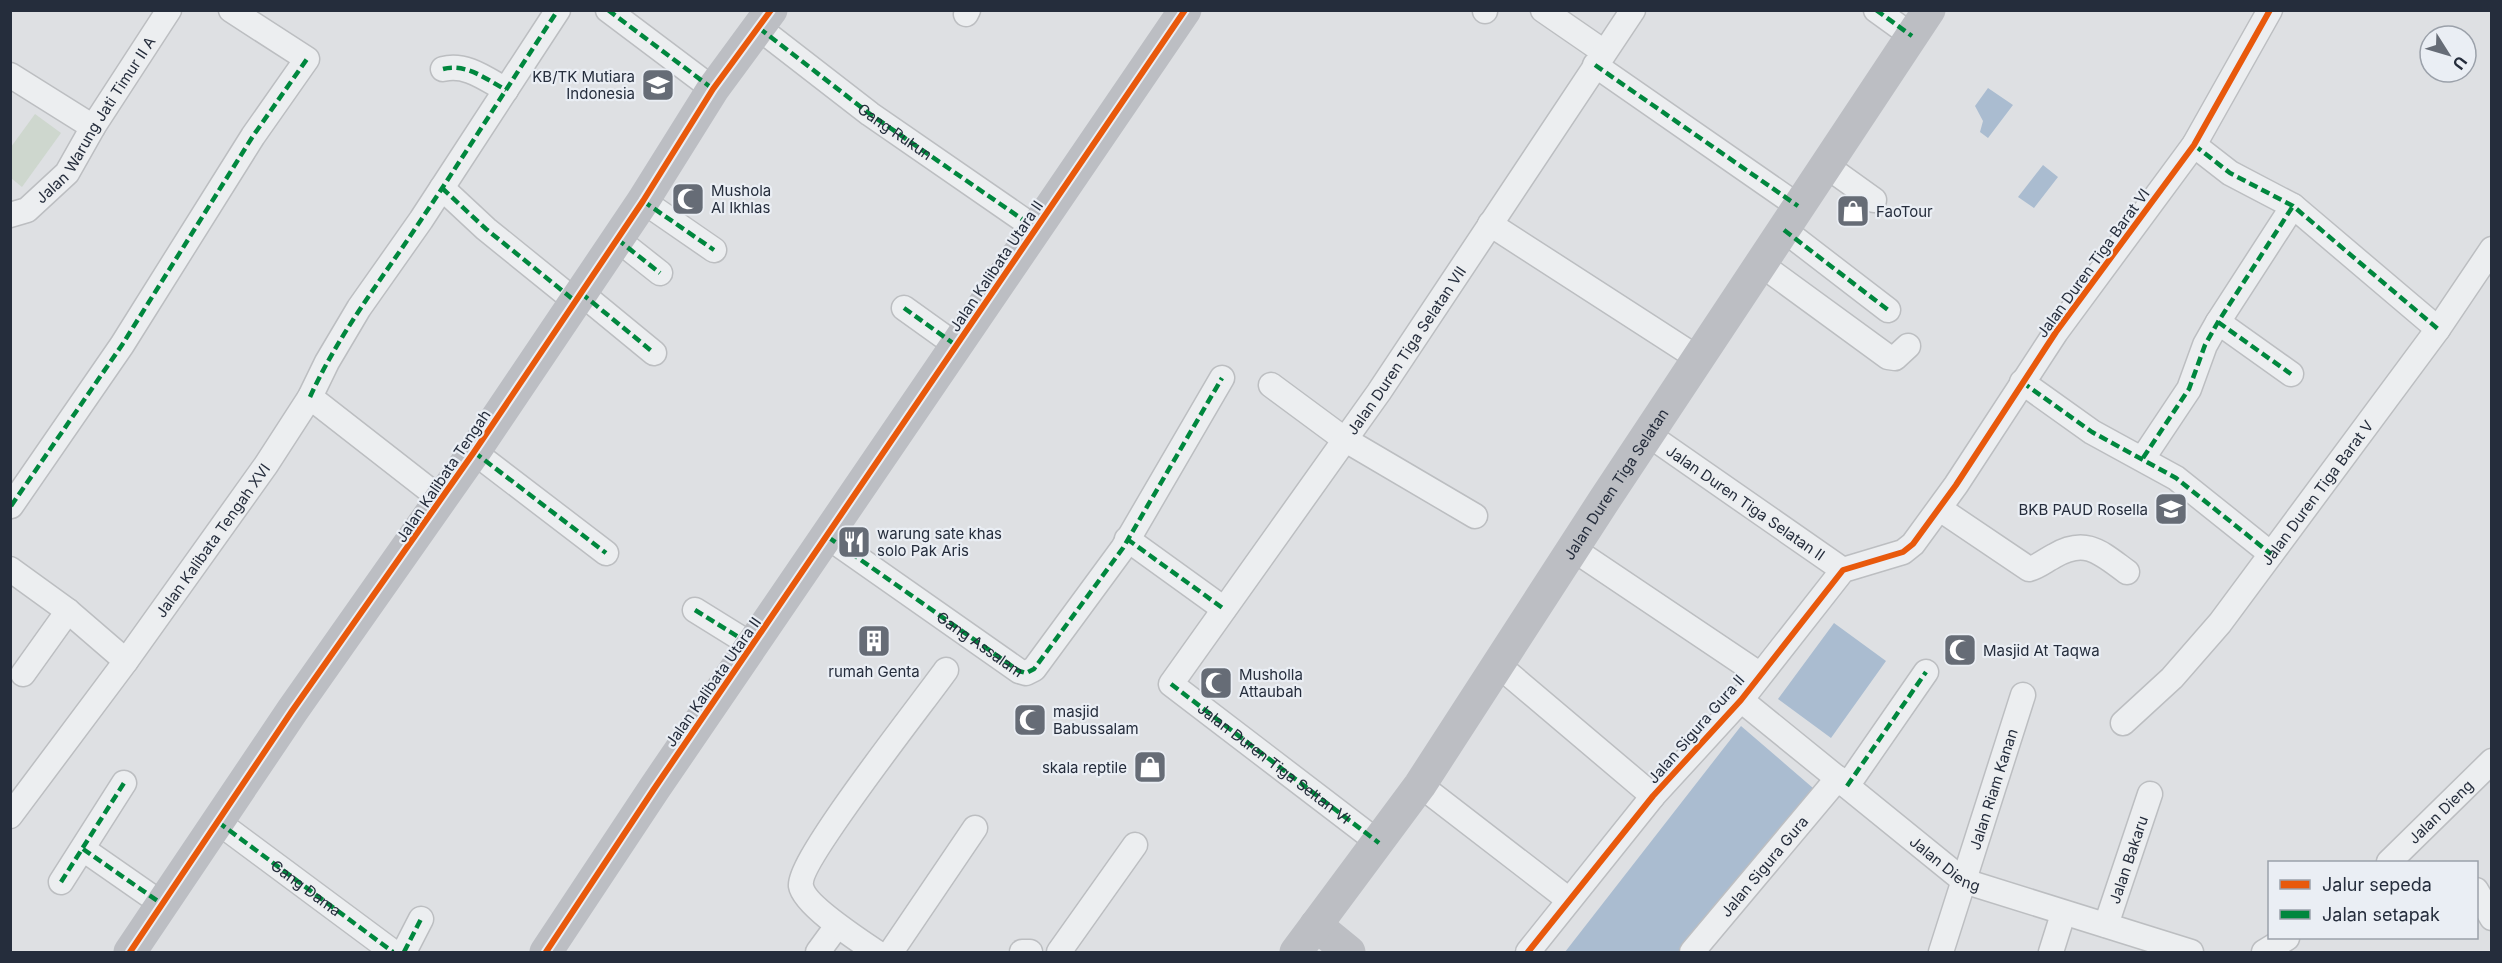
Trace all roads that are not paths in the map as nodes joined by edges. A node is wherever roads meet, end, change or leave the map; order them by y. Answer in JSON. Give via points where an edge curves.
{"nodes":[{"id":1,"x":169,"y":10,"type":"edge"},
{"id":2,"x":231,"y":10,"type":"edge"},
{"id":3,"x":558,"y":10,"type":"edge"},
{"id":4,"x":608,"y":10,"type":"edge"},
{"id":5,"x":1185,"y":10,"type":"edge"},
{"id":6,"x":1543,"y":10,"type":"edge"},
{"id":7,"x":1633,"y":10,"type":"edge"},
{"id":8,"x":1876,"y":10,"type":"edge"},
{"id":9,"x":2270,"y":10,"type":"edge"},
{"id":10,"x":765,"y":19,"type":"edge"},
{"id":11,"x":1920,"y":23,"type":"edge"},
{"id":12,"x":1599,"y":58,"type":"junction"},
{"id":13,"x":443,"y":69,"type":"dead end"},
{"id":14,"x":10,"y":75,"type":"edge"},
{"id":15,"x":713,"y":89,"type":"junction"},
{"id":16,"x":506,"y":90,"type":"junction"},
{"id":17,"x":93,"y":127,"type":"junction"},
{"id":18,"x":2194,"y":145,"type":"junction"},
{"id":19,"x":1828,"y":167,"type":"junction"},
{"id":20,"x":442,"y":188,"type":"junction"},
{"id":21,"x":1874,"y":200,"type":"dead end"},
{"id":22,"x":643,"y":201,"type":"junction"},
{"id":23,"x":2293,"y":206,"type":"junction"},
{"id":24,"x":10,"y":216,"type":"edge"},
{"id":25,"x":1791,"y":218,"type":"junction"},
{"id":26,"x":1490,"y":225,"type":"junction"},
{"id":27,"x":1035,"y":228,"type":"junction"},
{"id":28,"x":617,"y":238,"type":"junction"},
{"id":29,"x":2492,"y":249,"type":"edge"},
{"id":30,"x":714,"y":250,"type":"dead end"},
{"id":31,"x":1762,"y":265,"type":"junction"},
{"id":32,"x":660,"y":273,"type":"dead end"},
{"id":33,"x":578,"y":297,"type":"junction"},
{"id":34,"x":904,"y":308,"type":"dead end"},
{"id":35,"x":1888,"y":310,"type":"dead end"},
{"id":36,"x":2218,"y":322,"type":"junction"},
{"id":37,"x":2438,"y":329,"type":"junction"},
{"id":38,"x":1908,"y":345,"type":"dead end"},
{"id":39,"x":957,"y":346,"type":"junction"},
{"id":40,"x":654,"y":353,"type":"dead end"},
{"id":41,"x":1699,"y":359,"type":"junction"},
{"id":42,"x":2291,"y":374,"type":"dead end"},
{"id":43,"x":1222,"y":378,"type":"dead end"},
{"id":44,"x":2022,"y":382,"type":"junction"},
{"id":45,"x":1271,"y":385,"type":"dead end"},
{"id":46,"x":310,"y":397,"type":"junction"},
{"id":47,"x":1649,"y":435,"type":"junction"},
{"id":48,"x":1344,"y":439,"type":"junction"},
{"id":49,"x":474,"y":452,"type":"junction"},
{"id":50,"x":2143,"y":458,"type":"junction"},
{"id":51,"x":442,"y":500,"type":"junction"},
{"id":52,"x":11,"y":506,"type":"edge"},
{"id":53,"x":1940,"y":509,"type":"junction"},
{"id":54,"x":1475,"y":516,"type":"dead end"},
{"id":55,"x":828,"y":537,"type":"junction"},
{"id":56,"x":1127,"y":539,"type":"junction"},
{"id":57,"x":1573,"y":549,"type":"junction"},
{"id":58,"x":606,"y":553,"type":"dead end"},
{"id":59,"x":2271,"y":554,"type":"junction"},
{"id":60,"x":10,"y":569,"type":"edge"},
{"id":61,"x":1843,"y":570,"type":"junction"},
{"id":62,"x":2127,"y":572,"type":"dead end"},
{"id":63,"x":1224,"y":609,"type":"junction"},
{"id":64,"x":695,"y":610,"type":"dead end"},
{"id":65,"x":68,"y":611,"type":"junction"},
{"id":66,"x":753,"y":646,"type":"junction"},
{"id":67,"x":126,"y":662,"type":"junction"},
{"id":68,"x":1497,"y":664,"type":"junction"},
{"id":69,"x":946,"y":670,"type":"dead end"},
{"id":70,"x":1926,"y":672,"type":"dead end"},
{"id":71,"x":22,"y":674,"type":"dead end"},
{"id":72,"x":1759,"y":674,"type":"junction"},
{"id":73,"x":1170,"y":684,"type":"joint"},
{"id":74,"x":2023,"y":695,"type":"dead end"},
{"id":75,"x":1741,"y":700,"type":"junction"},
{"id":76,"x":2123,"y":723,"type":"dead end"},
{"id":77,"x":2492,"y":761,"type":"edge"},
{"id":78,"x":1843,"y":782,"type":"junction"},
{"id":79,"x":124,"y":783,"type":"dead end"},
{"id":80,"x":1420,"y":785,"type":"junction"},
{"id":81,"x":2150,"y":794,"type":"dead end"},
{"id":82,"x":1653,"y":796,"type":"junction"},
{"id":83,"x":10,"y":816,"type":"edge"},
{"id":84,"x":218,"y":822,"type":"junction"},
{"id":85,"x":975,"y":828,"type":"dead end"},
{"id":86,"x":1379,"y":843,"type":"junction"},
{"id":87,"x":1135,"y":845,"type":"dead end"},
{"id":88,"x":83,"y":849,"type":"junction"},
{"id":89,"x":2389,"y":861,"type":"edge"},
{"id":90,"x":61,"y":882,"type":"dead end"},
{"id":91,"x":1964,"y":882,"type":"junction"},
{"id":92,"x":2478,"y":894,"type":"edge"},
{"id":93,"x":1569,"y":900,"type":"junction"},
{"id":94,"x":162,"y":904,"type":"junction"},
{"id":95,"x":2062,"y":914,"type":"junction"},
{"id":96,"x":2492,"y":918,"type":"edge"},
{"id":97,"x":421,"y":919,"type":"dead end"},
{"id":98,"x":1316,"y":925,"type":"junction"},
{"id":99,"x":837,"y":926,"type":"junction"},
{"id":100,"x":2106,"y":926,"type":"junction"},
{"id":101,"x":2285,"y":939,"type":"edge"},
{"id":102,"x":1071,"y":946,"type":"edge"},
{"id":103,"x":2179,"y":951,"type":"edge"},
{"id":104,"x":130,"y":952,"type":"edge"},
{"id":105,"x":393,"y":952,"type":"edge"},
{"id":106,"x":404,"y":952,"type":"edge"},
{"id":107,"x":546,"y":952,"type":"edge"},
{"id":108,"x":818,"y":952,"type":"edge"},
{"id":109,"x":876,"y":952,"type":"edge"},
{"id":110,"x":891,"y":952,"type":"edge"},
{"id":111,"x":1022,"y":952,"type":"edge"},
{"id":112,"x":1030,"y":952,"type":"edge"},
{"id":113,"x":1296,"y":952,"type":"edge"},
{"id":114,"x":1349,"y":952,"type":"edge"},
{"id":115,"x":1528,"y":952,"type":"edge"},
{"id":116,"x":1692,"y":952,"type":"edge"},
{"id":117,"x":1941,"y":952,"type":"edge"},
{"id":118,"x":2051,"y":952,"type":"edge"},
{"id":119,"x":2264,"y":952,"type":"edge"}],
"edges":[{"from":1,"to":17,"type":"street","name":"Jalan Warung Jati Timur II A"},
{"from":2,"to":52,"type":"street","via":[[307,59],[253,136],[122,345]]},
{"from":3,"to":16,"type":"street","name":"Jalan Kalibata Tengah XVI"},
{"from":4,"to":15,"type":"street"},
{"from":5,"to":27,"type":"street","name":"Jalan Kalibata Utara II"},
{"from":6,"to":12,"type":"street"},
{"from":7,"to":12,"type":"street","name":"Jalan Duren Tiga Selatan VII"},
{"from":8,"to":11,"type":"street"},
{"from":9,"to":18,"type":"street","name":"Jalan Duren Tiga Barat VI"},
{"from":10,"to":15,"type":"street","name":"Jalan Kalibata Tengah"},
{"from":10,"to":27,"type":"street","name":"Gang Rukun","via":[[870,114]]},
{"from":11,"to":19,"type":"street","name":"Jalan Duren Tiga Selatan"},
{"from":12,"to":25,"type":"street"},
{"from":12,"to":26,"type":"street","name":"Jalan Duren Tiga Selatan VII"},
{"from":13,"to":16,"type":"street","via":[[458,66]]},
{"from":14,"to":17,"type":"street"},
{"from":15,"to":22,"type":"street","name":"Jalan Kalibata Tengah"},
{"from":16,"to":20,"type":"street","name":"Jalan Kalibata Tengah XVI"},
{"from":17,"to":24,"type":"street","name":"Jalan Warung Jati Timur II A","via":[[67,173],[27,210]]},
{"from":18,"to":23,"type":"street","via":[[2230,173]]},
{"from":18,"to":44,"type":"street","name":"Jalan Duren Tiga Barat VI"},
{"from":19,"to":21,"type":"street"},
{"from":19,"to":25,"type":"street","name":"Jalan Duren Tiga Selatan"},
{"from":20,"to":33,"type":"street","via":[[486,229]]},
{"from":20,"to":46,"type":"street","name":"Jalan Kalibata Tengah XVI","via":[[359,308]]},
{"from":22,"to":28,"type":"street","name":"Jalan Kalibata Tengah"},
{"from":22,"to":30,"type":"street"},
{"from":23,"to":36,"type":"street"},
{"from":23,"to":37,"type":"street"},
{"from":25,"to":31,"type":"street","name":"Jalan Duren Tiga Selatan"},
{"from":25,"to":35,"type":"street"},
{"from":26,"to":41,"type":"street"},
{"from":26,"to":48,"type":"street","name":"Jalan Duren Tiga Selatan VII"},
{"from":27,"to":39,"type":"street","name":"Jalan Kalibata Utara II"},
{"from":28,"to":32,"type":"street"},
{"from":28,"to":33,"type":"street","name":"Jalan Kalibata Tengah"},
{"from":29,"to":37,"type":"street","name":"Jalan Duren Tiga Barat V"},
{"from":31,"to":38,"type":"street","via":[[1888,357],[1895,358]]},
{"from":31,"to":41,"type":"street","name":"Jalan Duren Tiga Selatan"},
{"from":33,"to":40,"type":"street"},
{"from":33,"to":49,"type":"street","name":"Jalan Kalibata Tengah"},
{"from":34,"to":39,"type":"street"},
{"from":36,"to":42,"type":"street"},
{"from":36,"to":50,"type":"street","via":[[2189,389]]},
{"from":37,"to":59,"type":"street","name":"Jalan Duren Tiga Barat V"},
{"from":39,"to":55,"type":"street","name":"Jalan Kalibata Utara II"},
{"from":41,"to":47,"type":"street","name":"Jalan Duren Tiga Selatan"},
{"from":43,"to":56,"type":"street"},
{"from":44,"to":50,"type":"street","via":[[2092,432]]},
{"from":44,"to":53,"type":"street","name":"Jalan Duren Tiga Barat VI"},
{"from":45,"to":48,"type":"street"},
{"from":46,"to":51,"type":"street"},
{"from":46,"to":67,"type":"street","name":"Jalan Kalibata Tengah XVI"},
{"from":47,"to":57,"type":"street","name":"Jalan Duren Tiga Selatan"},
{"from":47,"to":61,"type":"street","name":"Jalan Duren Tiga Selatan II"},
{"from":48,"to":54,"type":"street"},
{"from":48,"to":63,"type":"street","name":"Jalan Duren Tiga Selatan VII"},
{"from":49,"to":51,"type":"street","name":"Jalan Kalibata Tengah"},
{"from":49,"to":58,"type":"street"},
{"from":50,"to":59,"type":"street","via":[[2176,478]]},
{"from":51,"to":84,"type":"street","name":"Jalan Kalibata Tengah"},
{"from":53,"to":61,"type":"street","name":"Jalan Duren Tiga Barat VI","via":[[1903,552]]},
{"from":53,"to":62,"type":"street","via":[[2029,569],[2064,550],[2081,546],[2096,550]]},
{"from":55,"to":56,"type":"street","name":"Gang Assalam","via":[[1019,671],[1026,672],[1041,660]]},
{"from":55,"to":66,"type":"street","name":"Jalan Kalibata Utara II"},
{"from":56,"to":63,"type":"street"},
{"from":57,"to":68,"type":"street","name":"Jalan Duren Tiga Selatan"},
{"from":57,"to":72,"type":"street"},
{"from":59,"to":76,"type":"street","name":"Jalan Duren Tiga Barat V","via":[[2172,678]]},
{"from":60,"to":65,"type":"street"},
{"from":61,"to":72,"type":"street","name":"Jalan Sigura Gura II"},
{"from":63,"to":73,"type":"street","name":"Jalan Duren Tiga Selatan VII"},
{"from":64,"to":66,"type":"street"},
{"from":65,"to":67,"type":"street"},
{"from":65,"to":71,"type":"street"},
{"from":66,"to":107,"type":"street","name":"Jalan Kalibata Utara II"},
{"from":67,"to":83,"type":"street","name":"Jalan Kalibata Tengah XVI"},
{"from":68,"to":80,"type":"street","name":"Jalan Duren Tiga Selatan"},
{"from":68,"to":82,"type":"street"},
{"from":69,"to":99,"type":"street","via":[[832,826],[802,877],[801,887],[807,898]]},
{"from":70,"to":78,"type":"street","name":"Jalan Sigura Gura"},
{"from":72,"to":75,"type":"street","name":"Jalan Sigura Gura II"},
{"from":73,"to":86,"type":"street","name":"Jalan Duren Tiga Seltan VI"},
{"from":74,"to":91,"type":"street","name":"Jalan Riam Kanan"},
{"from":75,"to":78,"type":"street","name":"Jalan Dieng"},
{"from":75,"to":82,"type":"street","name":"Jalan Sigura Gura II"},
{"from":77,"to":89,"type":"street","name":"Jalan Dieng"},
{"from":78,"to":91,"type":"street","name":"Jalan Dieng"},
{"from":78,"to":116,"type":"street","name":"Jalan Sigura Gura"},
{"from":79,"to":88,"type":"street"},
{"from":80,"to":86,"type":"street","name":"Jalan Duren Tiga Selatan"},
{"from":80,"to":93,"type":"street"},
{"from":81,"to":100,"type":"street","name":"Jalan Bakaru"},
{"from":82,"to":93,"type":"street","name":"Jalan Sigura Gura II"},
{"from":84,"to":94,"type":"street","name":"Jalan Kalibata Tengah"},
{"from":84,"to":105,"type":"street","name":"Gang Dama"},
{"from":85,"to":110,"type":"street"},
{"from":86,"to":98,"type":"street","name":"Jalan Duren Tiga Selatan"},
{"from":87,"to":102,"type":"street"},
{"from":88,"to":90,"type":"street"},
{"from":88,"to":94,"type":"street"},
{"from":91,"to":95,"type":"street","name":"Jalan Dieng"},
{"from":91,"to":117,"type":"street","name":"Jalan Riam Kanan"},
{"from":92,"to":96,"type":"street"},
{"from":93,"to":115,"type":"street","name":"Jalan Sigura Gura II"},
{"from":94,"to":104,"type":"street","name":"Jalan Kalibata Tengah"},
{"from":95,"to":100,"type":"street","name":"Jalan Dieng"},
{"from":95,"to":118,"type":"street"},
{"from":97,"to":106,"type":"street"},
{"from":98,"to":113,"type":"street","name":"Jalan Duren Tiga Selatan"},
{"from":98,"to":114,"type":"street"},
{"from":99,"to":108,"type":"street"},
{"from":99,"to":109,"type":"street"},
{"from":100,"to":103,"type":"street","name":"Jalan Dieng"},
{"from":101,"to":119,"type":"street"},
{"from":111,"to":112,"type":"street"}]}
